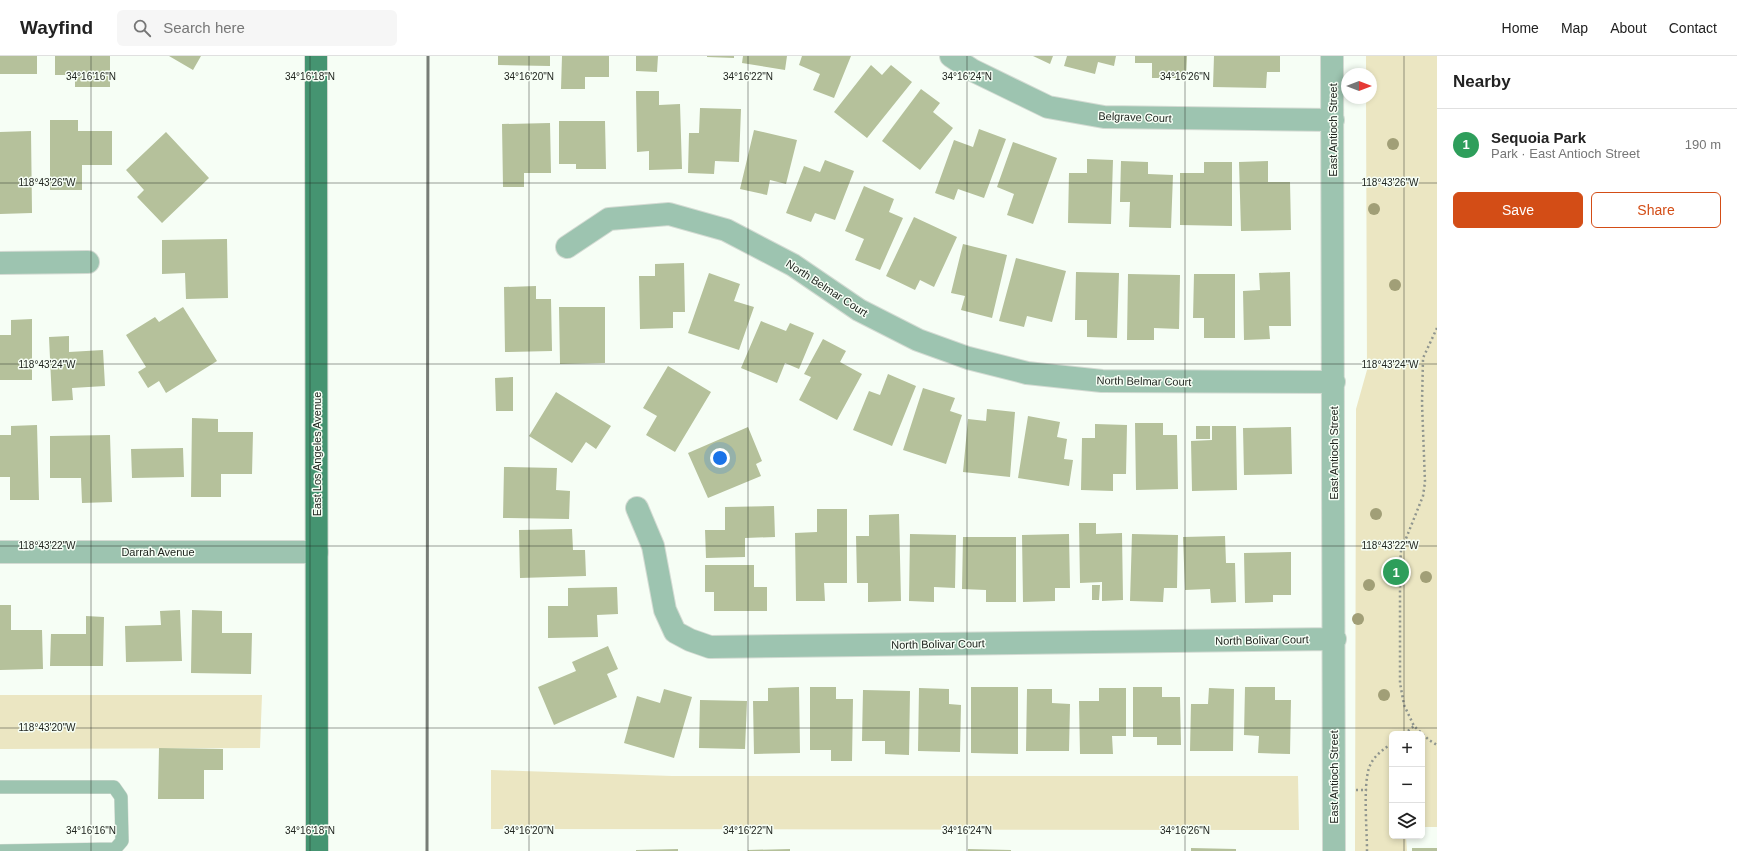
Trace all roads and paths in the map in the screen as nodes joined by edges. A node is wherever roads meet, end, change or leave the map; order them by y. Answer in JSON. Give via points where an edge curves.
{"nodes":[{"id":1,"x":316,"y":56,"type":"edge"},
{"id":2,"x":951,"y":56,"type":"edge"},
{"id":3,"x":1332,"y":56,"type":"edge"},
{"id":4,"x":1333,"y":120,"type":"junction"},
{"id":5,"x":567,"y":247,"type":"dead end"},
{"id":6,"x":88,"y":262,"type":"dead end"},
{"id":7,"x":0,"y":263,"type":"edge"},
{"id":8,"x":1437,"y":328,"type":"edge"},
{"id":9,"x":1334,"y":382,"type":"junction"},
{"id":10,"x":638,"y":508,"type":"dead end"},
{"id":11,"x":0,"y":552,"type":"edge"},
{"id":12,"x":317,"y":552,"type":"junction"},
{"id":13,"x":1335,"y":639,"type":"junction"},
{"id":14,"x":1414,"y":726,"type":"junction"},
{"id":15,"x":1408,"y":731,"type":"edge"},
{"id":16,"x":1389,"y":745,"type":"edge"},
{"id":17,"x":1437,"y":745,"type":"edge"},
{"id":18,"x":0,"y":787,"type":"edge"},
{"id":19,"x":0,"y":851,"type":"edge"},
{"id":20,"x":317,"y":851,"type":"edge"},
{"id":21,"x":1334,"y":851,"type":"edge"},
{"id":22,"x":1367,"y":851,"type":"edge"}],
"edges":[{"from":1,"to":12,"type":"main road","name":"East Los Angeles Avenue"},
{"from":2,"to":4,"type":"street","name":"Belgrave Court","via":[[972,70],[1048,107],[1104,117]]},
{"from":3,"to":4,"type":"street","name":"East Antioch Street"},
{"from":4,"to":9,"type":"street","name":"East Antioch Street"},
{"from":5,"to":9,"type":"street","name":"North Belmar Court","via":[[609,220],[669,214],[726,230],[793,265],[859,310],[918,340],[968,358],[1027,373],[1102,381]]},
{"from":6,"to":7,"type":"street"},
{"from":8,"to":14,"type":"path","via":[[1423,358],[1423,496],[1401,551],[1400,567],[1400,683],[1404,705]]},
{"from":9,"to":13,"type":"street","name":"East Antioch Street"},
{"from":10,"to":13,"type":"street","name":"North Bolivar Court","via":[[653,546],[665,610],[675,632],[710,647]]},
{"from":11,"to":12,"type":"street","name":"Darrah Avenue"},
{"from":12,"to":20,"type":"main road","name":"East Los Angeles Avenue"},
{"from":13,"to":21,"type":"street","name":"East Antioch Street"},
{"from":14,"to":15,"type":"path"},
{"from":14,"to":17,"type":"path"},
{"from":16,"to":22,"type":"path","via":[[1376,755],[1369,768]]},
{"from":18,"to":19,"type":"lane","via":[[114,787],[121,797],[122,841],[115,849]]}]}
